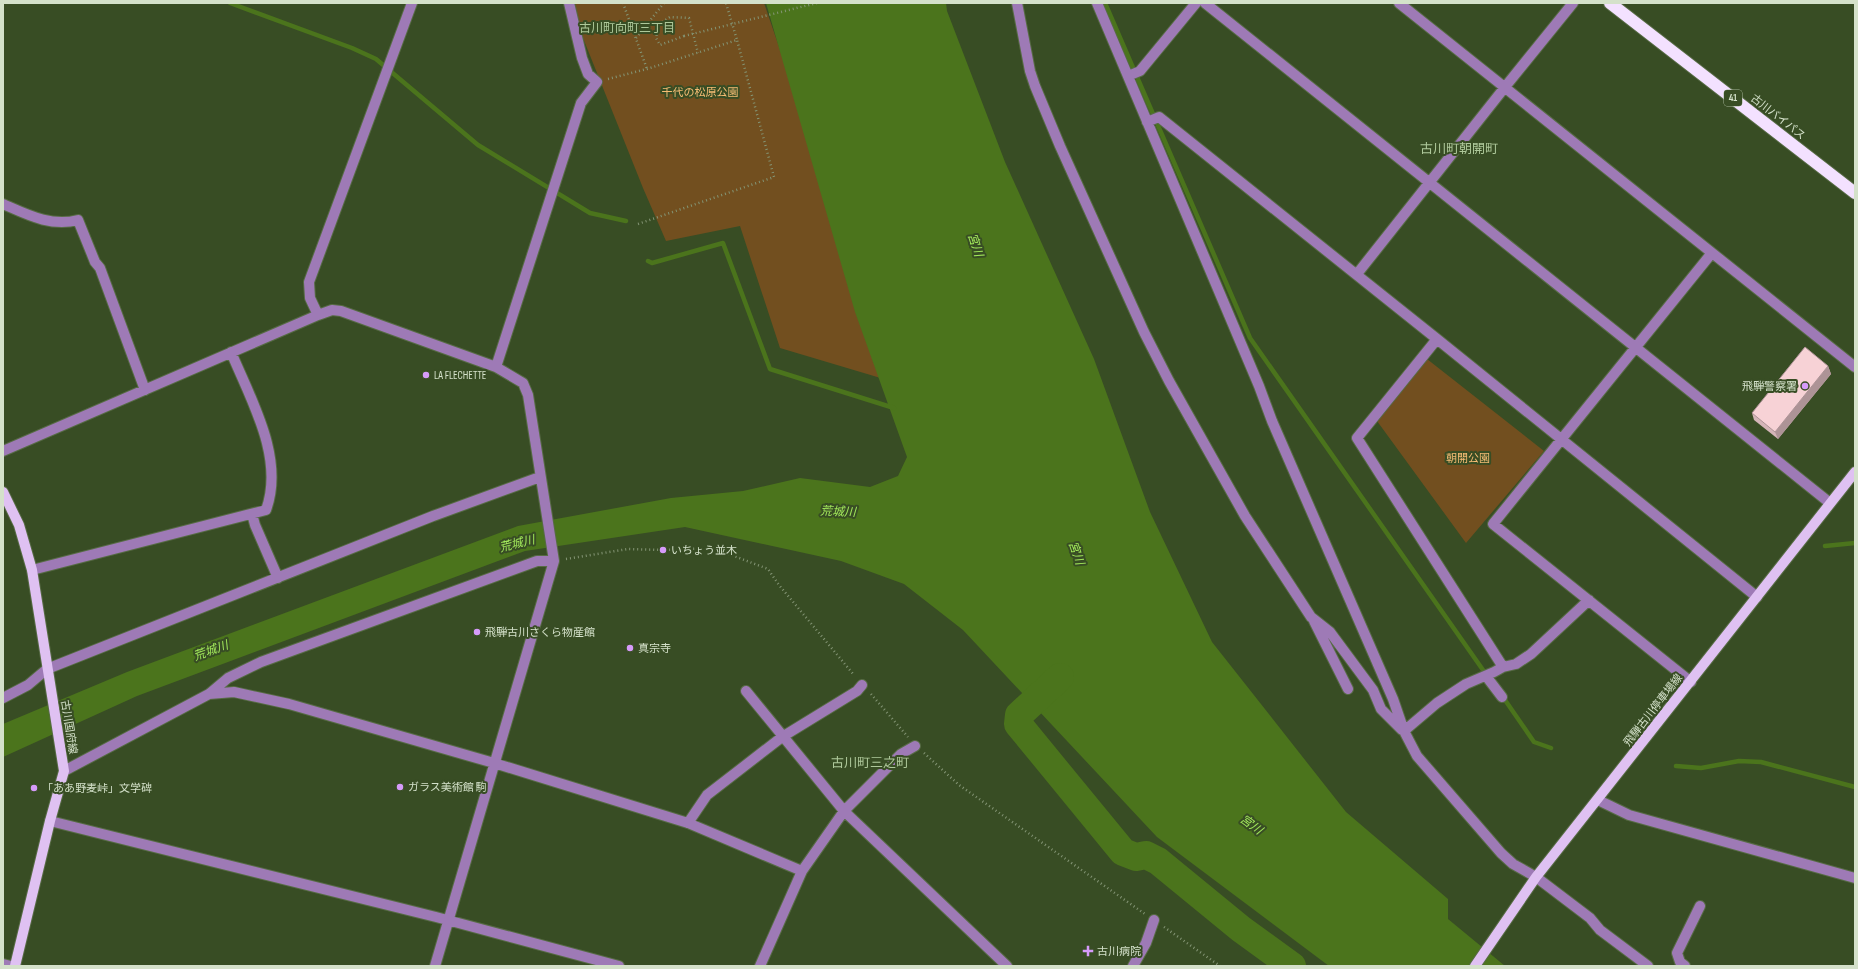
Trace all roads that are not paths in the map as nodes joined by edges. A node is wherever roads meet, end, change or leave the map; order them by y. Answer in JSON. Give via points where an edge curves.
{"nodes":[{"id":1,"x":412,"y":3,"type":"edge"},
{"id":2,"x":569,"y":3,"type":"edge"},
{"id":3,"x":1017,"y":3,"type":"edge"},
{"id":4,"x":1097,"y":3,"type":"edge"},
{"id":5,"x":1196,"y":3,"type":"edge"},
{"id":6,"x":1205,"y":3,"type":"edge"},
{"id":7,"x":1399,"y":3,"type":"edge"},
{"id":8,"x":1573,"y":3,"type":"edge"},
{"id":9,"x":1610,"y":3,"type":"edge"},
{"id":10,"x":1133,"y":74,"type":"junction"},
{"id":11,"x":1505,"y":87,"type":"junction"},
{"id":12,"x":1152,"y":120,"type":"junction"},
{"id":13,"x":1430,"y":183,"type":"junction"},
{"id":14,"x":1855,"y":193,"type":"edge"},
{"id":15,"x":3,"y":204,"type":"edge"},
{"id":16,"x":1711,"y":254,"type":"junction"},
{"id":17,"x":1357,"y":274,"type":"junction"},
{"id":18,"x":318,"y":315,"type":"junction"},
{"id":19,"x":1437,"y":339,"type":"junction"},
{"id":20,"x":1637,"y":347,"type":"junction"},
{"id":21,"x":231,"y":352,"type":"junction"},
{"id":22,"x":496,"y":367,"type":"junction"},
{"id":23,"x":1855,"y":367,"type":"edge"},
{"id":24,"x":145,"y":390,"type":"junction"},
{"id":25,"x":1562,"y":439,"type":"junction"},
{"id":26,"x":3,"y":451,"type":"edge"},
{"id":27,"x":1855,"y":472,"type":"edge"},
{"id":28,"x":541,"y":481,"type":"junction"},
{"id":29,"x":3,"y":492,"type":"edge"},
{"id":30,"x":1830,"y":503,"type":"junction"},
{"id":31,"x":252,"y":514,"type":"junction"},
{"id":32,"x":554,"y":561,"type":"junction"},
{"id":33,"x":32,"y":570,"type":"junction"},
{"id":34,"x":278,"y":578,"type":"junction"},
{"id":35,"x":1757,"y":597,"type":"junction"},
{"id":36,"x":1589,"y":600,"type":"junction"},
{"id":37,"x":1311,"y":617,"type":"junction"},
{"id":38,"x":1503,"y":667,"type":"junction"},
{"id":39,"x":48,"y":674,"type":"junction"},
{"id":40,"x":1486,"y":676,"type":"junction"},
{"id":41,"x":1690,"y":682,"type":"junction"},
{"id":42,"x":862,"y":684,"type":"road end"},
{"id":43,"x":1348,"y":689,"type":"dead end"},
{"id":44,"x":746,"y":691,"type":"dead end"},
{"id":45,"x":209,"y":694,"type":"junction"},
{"id":46,"x":1502,"y":697,"type":"dead end"},
{"id":47,"x":3,"y":698,"type":"edge"},
{"id":48,"x":1404,"y":731,"type":"junction"},
{"id":49,"x":782,"y":737,"type":"junction"},
{"id":50,"x":916,"y":746,"type":"road end"},
{"id":51,"x":494,"y":762,"type":"junction"},
{"id":52,"x":64,"y":768,"type":"junction"},
{"id":53,"x":1598,"y":800,"type":"junction"},
{"id":54,"x":844,"y":811,"type":"junction"},
{"id":55,"x":50,"y":821,"type":"junction"},
{"id":56,"x":688,"y":823,"type":"junction"},
{"id":57,"x":802,"y":871,"type":"junction"},
{"id":58,"x":1536,"y":877,"type":"junction"},
{"id":59,"x":1855,"y":878,"type":"edge"},
{"id":60,"x":1700,"y":906,"type":"dead end"},
{"id":61,"x":1154,"y":920,"type":"road end"},
{"id":62,"x":448,"y":921,"type":"junction"},
{"id":63,"x":3,"y":964,"type":"edge"},
{"id":64,"x":11,"y":966,"type":"edge"},
{"id":65,"x":15,"y":966,"type":"edge"},
{"id":66,"x":435,"y":966,"type":"edge"},
{"id":67,"x":618,"y":966,"type":"edge"},
{"id":68,"x":760,"y":966,"type":"edge"},
{"id":69,"x":1007,"y":966,"type":"edge"},
{"id":70,"x":1133,"y":966,"type":"edge"},
{"id":71,"x":1475,"y":966,"type":"edge"},
{"id":72,"x":1648,"y":966,"type":"edge"},
{"id":73,"x":1685,"y":966,"type":"edge"}],
"edges":[{"from":1,"to":18,"type":"street","via":[[309,282],[310,298]]},
{"from":2,"to":22,"type":"street","via":[[584,63],[588,74],[597,82],[581,103]]},
{"from":3,"to":37,"type":"street","via":[[1035,86],[1144,332],[1245,516]]},
{"from":4,"to":10,"type":"street"},
{"from":5,"to":10,"type":"street"},
{"from":6,"to":13,"type":"street"},
{"from":7,"to":11,"type":"street"},
{"from":8,"to":11,"type":"street"},
{"from":9,"to":14,"type":"highway","name":"古川バイパス","number":"41"},
{"from":10,"to":12,"type":"street"},
{"from":11,"to":13,"type":"street"},
{"from":11,"to":16,"type":"street"},
{"from":12,"to":17,"type":"street"},
{"from":12,"to":48,"type":"street","via":[[1272,421],[1390,692]]},
{"from":13,"to":17,"type":"street"},
{"from":13,"to":20,"type":"street"},
{"from":15,"to":24,"type":"street","via":[[54,223],[78,220],[95,262],[100,268]]},
{"from":16,"to":20,"type":"street"},
{"from":16,"to":23,"type":"street"},
{"from":17,"to":19,"type":"street"},
{"from":18,"to":21,"type":"street"},
{"from":18,"to":22,"type":"street","via":[[332,310],[341,311]]},
{"from":19,"to":25,"type":"street"},
{"from":19,"to":38,"type":"street","via":[[1357,438]]},
{"from":20,"to":25,"type":"street"},
{"from":20,"to":30,"type":"street"},
{"from":21,"to":24,"type":"street"},
{"from":21,"to":31,"type":"street","via":[[263,431],[270,456],[271,497],[266,510]]},
{"from":22,"to":28,"type":"street","via":[[523,383],[528,395]]},
{"from":24,"to":26,"type":"street"},
{"from":25,"to":35,"type":"street"},
{"from":25,"to":36,"type":"street","via":[[1493,524]]},
{"from":27,"to":30,"type":"main road","name":"飛騨古川停車場線"},
{"from":28,"to":32,"type":"street"},
{"from":28,"to":34,"type":"street","via":[[433,516]]},
{"from":29,"to":33,"type":"main road","name":"古川国府線","via":[[19,525]]},
{"from":30,"to":35,"type":"main road","name":"飛騨古川停車場線"},
{"from":31,"to":33,"type":"street"},
{"from":31,"to":34,"type":"street"},
{"from":32,"to":45,"type":"street","via":[[537,561],[261,662],[228,678]]},
{"from":32,"to":51,"type":"street"},
{"from":33,"to":39,"type":"main road","name":"古川国府線"},
{"from":34,"to":39,"type":"street"},
{"from":35,"to":41,"type":"main road","name":"飛騨古川停車場線"},
{"from":36,"to":38,"type":"street","via":[[1531,654],[1516,664]]},
{"from":36,"to":41,"type":"street"},
{"from":37,"to":43,"type":"street"},
{"from":37,"to":48,"type":"street","via":[[1330,632],[1373,690],[1381,709]]},
{"from":38,"to":40,"type":"street"},
{"from":39,"to":47,"type":"street"},
{"from":39,"to":52,"type":"main road","name":"古川国府線"},
{"from":40,"to":46,"type":"street"},
{"from":40,"to":48,"type":"street","via":[[1466,684],[1437,703]]},
{"from":41,"to":53,"type":"main road","name":"飛騨古川停車場線"},
{"from":42,"to":49,"type":"street","via":[[857,691]]},
{"from":44,"to":49,"type":"street"},
{"from":45,"to":51,"type":"street","via":[[234,692],[289,704]]},
{"from":45,"to":52,"type":"street"},
{"from":48,"to":58,"type":"street","via":[[1417,756],[1501,853],[1513,864]]},
{"from":49,"to":54,"type":"street"},
{"from":49,"to":56,"type":"street","via":[[707,795]]},
{"from":50,"to":54,"type":"street","via":[[900,754]]},
{"from":51,"to":56,"type":"street"},
{"from":51,"to":62,"type":"street"},
{"from":52,"to":55,"type":"main road","name":"古川国府線"},
{"from":53,"to":58,"type":"main road","name":"飛騨古川停車場線"},
{"from":53,"to":59,"type":"street","via":[[1629,815]]},
{"from":54,"to":57,"type":"street"},
{"from":54,"to":69,"type":"street"},
{"from":55,"to":62,"type":"street"},
{"from":55,"to":65,"type":"main road","name":"古川国府線"},
{"from":56,"to":57,"type":"street"},
{"from":57,"to":68,"type":"street"},
{"from":58,"to":71,"type":"main road","name":"飛騨古川停車場線"},
{"from":58,"to":72,"type":"street"},
{"from":60,"to":73,"type":"street","via":[[1677,953],[1680,962]]},
{"from":61,"to":70,"type":"street","via":[[1146,943]]},
{"from":62,"to":66,"type":"street"},
{"from":62,"to":67,"type":"street"},
{"from":63,"to":64,"type":"street"}]}
